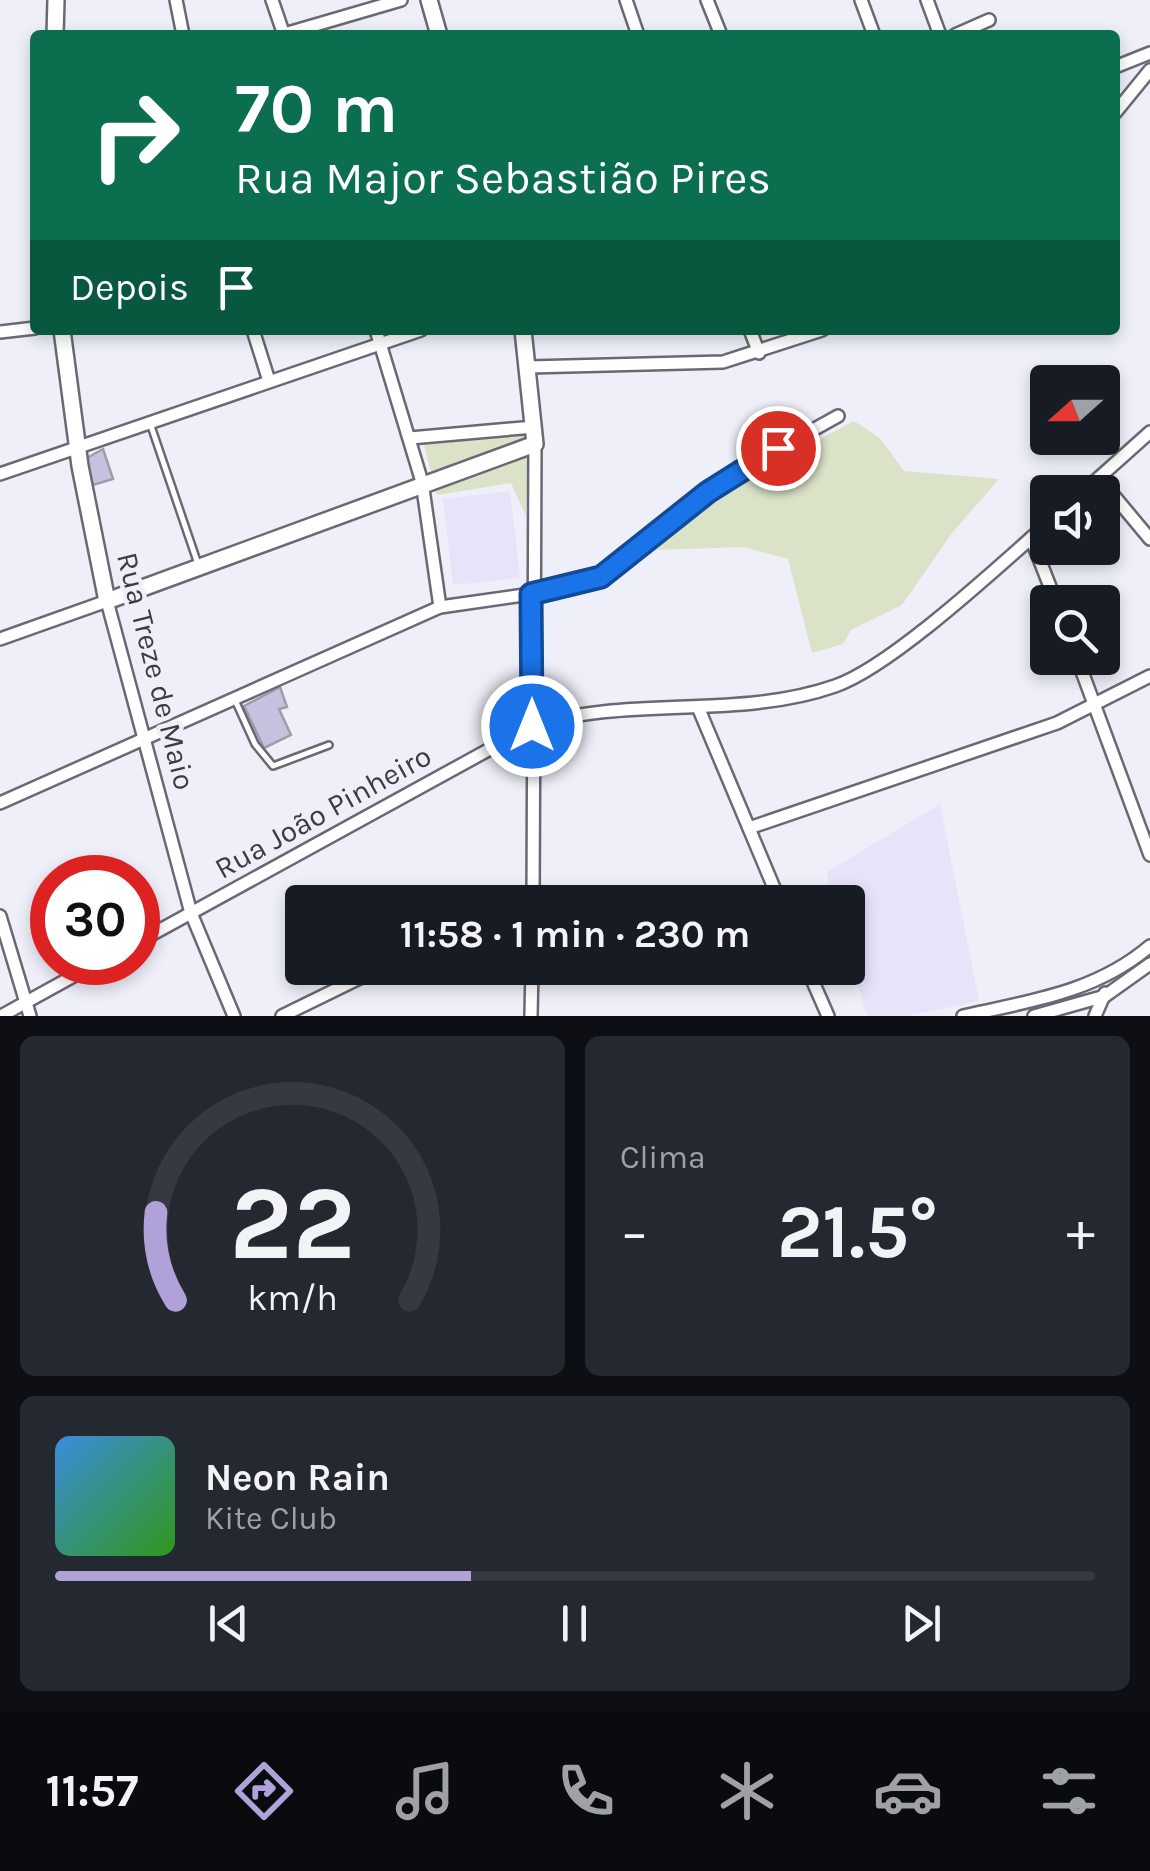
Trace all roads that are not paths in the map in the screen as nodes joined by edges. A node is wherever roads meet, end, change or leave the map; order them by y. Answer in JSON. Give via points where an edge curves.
{"nodes":[{"id":1,"x":56,"y":0,"type":"edge"},
{"id":2,"x":176,"y":0,"type":"edge"},
{"id":3,"x":272,"y":0,"type":"edge"},
{"id":4,"x":400,"y":0,"type":"edge"},
{"id":5,"x":429,"y":0,"type":"edge"},
{"id":6,"x":626,"y":0,"type":"edge"},
{"id":7,"x":707,"y":0,"type":"edge"},
{"id":8,"x":860,"y":0,"type":"edge"},
{"id":9,"x":927,"y":0,"type":"edge"},
{"id":10,"x":989,"y":20,"type":"dead end"},
{"id":11,"x":55,"y":30,"type":"edge"},
{"id":12,"x":182,"y":30,"type":"edge"},
{"id":13,"x":281,"y":30,"type":"edge"},
{"id":14,"x":300,"y":30,"type":"edge"},
{"id":15,"x":437,"y":30,"type":"edge"},
{"id":16,"x":636,"y":30,"type":"edge"},
{"id":17,"x":719,"y":30,"type":"edge"},
{"id":18,"x":872,"y":30,"type":"edge"},
{"id":19,"x":938,"y":30,"type":"edge"},
{"id":20,"x":966,"y":30,"type":"edge"},
{"id":21,"x":1150,"y":52,"type":"edge"},
{"id":22,"x":1120,"y":65,"type":"edge"},
{"id":23,"x":1150,"y":70,"type":"edge"},
{"id":24,"x":1120,"y":107,"type":"edge"},
{"id":25,"x":30,"y":329,"type":"edge"},
{"id":26,"x":0,"y":332,"type":"edge"},
{"id":27,"x":63,"y":335,"type":"edge"},
{"id":28,"x":255,"y":335,"type":"edge"},
{"id":29,"x":378,"y":335,"type":"edge"},
{"id":30,"x":408,"y":335,"type":"edge"},
{"id":31,"x":524,"y":335,"type":"edge"},
{"id":32,"x":752,"y":335,"type":"edge"},
{"id":33,"x":808,"y":335,"type":"edge"},
{"id":34,"x":381,"y":345,"type":"junction"},
{"id":35,"x":759,"y":353,"type":"junction"},
{"id":36,"x":530,"y":367,"type":"junction"},
{"id":37,"x":269,"y":381,"type":"junction"},
{"id":38,"x":838,"y":416,"type":"dead end"},
{"id":39,"x":150,"y":423,"type":"junction"},
{"id":40,"x":1150,"y":432,"type":"edge"},
{"id":41,"x":534,"y":435,"type":"junction"},
{"id":42,"x":410,"y":438,"type":"junction"},
{"id":43,"x":77,"y":447,"type":"junction"},
{"id":44,"x":0,"y":474,"type":"edge"},
{"id":45,"x":1102,"y":475,"type":"edge"},
{"id":46,"x":422,"y":482,"type":"junction"},
{"id":47,"x":1120,"y":503,"type":"edge"},
{"id":48,"x":1150,"y":538,"type":"edge"},
{"id":49,"x":1030,"y":539,"type":"edge"},
{"id":50,"x":198,"y":566,"type":"junction"},
{"id":51,"x":531,"y":594,"type":"junction"},
{"id":52,"x":108,"y":600,"type":"junction"},
{"id":53,"x":440,"y":607,"type":"junction"},
{"id":54,"x":0,"y":639,"type":"edge"},
{"id":55,"x":1084,"y":675,"type":"edge"},
{"id":56,"x":1150,"y":676,"type":"edge"},
{"id":57,"x":235,"y":700,"type":"junction"},
{"id":58,"x":1096,"y":706,"type":"junction"},
{"id":59,"x":698,"y":707,"type":"junction"},
{"id":60,"x":532,"y":726,"type":"junction"},
{"id":61,"x":144,"y":738,"type":"junction"},
{"id":62,"x":329,"y":745,"type":"dead end"},
{"id":63,"x":0,"y":803,"type":"edge"},
{"id":64,"x":749,"y":828,"type":"junction"},
{"id":65,"x":1150,"y":856,"type":"edge"},
{"id":66,"x":533,"y":885,"type":"edge"},
{"id":67,"x":773,"y":885,"type":"edge"},
{"id":68,"x":191,"y":913,"type":"junction"},
{"id":69,"x":0,"y":916,"type":"edge"},
{"id":70,"x":160,"y":930,"type":"edge"},
{"id":71,"x":1150,"y":946,"type":"edge"},
{"id":72,"x":1150,"y":964,"type":"edge"},
{"id":73,"x":1104,"y":979,"type":"junction"},
{"id":74,"x":57,"y":985,"type":"edge"},
{"id":75,"x":345,"y":985,"type":"edge"},
{"id":76,"x":532,"y":985,"type":"edge"},
{"id":77,"x":815,"y":985,"type":"edge"},
{"id":78,"x":1105,"y":996,"type":"junction"},
{"id":79,"x":24,"y":1003,"type":"junction"},
{"id":80,"x":1,"y":1016,"type":"edge"},
{"id":81,"x":30,"y":1016,"type":"edge"},
{"id":82,"x":234,"y":1016,"type":"edge"},
{"id":83,"x":282,"y":1016,"type":"edge"},
{"id":84,"x":531,"y":1016,"type":"edge"},
{"id":85,"x":828,"y":1016,"type":"edge"},
{"id":86,"x":963,"y":1016,"type":"edge"},
{"id":87,"x":1034,"y":1016,"type":"edge"},
{"id":88,"x":1095,"y":1016,"type":"edge"}],
"edges":[{"from":1,"to":11,"type":"street"},
{"from":2,"to":12,"type":"street"},
{"from":3,"to":13,"type":"street"},
{"from":4,"to":14,"type":"street"},
{"from":5,"to":15,"type":"street"},
{"from":6,"to":16,"type":"street"},
{"from":7,"to":17,"type":"street"},
{"from":8,"to":18,"type":"street"},
{"from":9,"to":19,"type":"street"},
{"from":10,"to":20,"type":"street"},
{"from":21,"to":22,"type":"street"},
{"from":23,"to":24,"type":"street"},
{"from":25,"to":26,"type":"street"},
{"from":27,"to":43,"type":"street","name":"Rua Treze de Maio"},
{"from":28,"to":37,"type":"street"},
{"from":29,"to":34,"type":"street"},
{"from":30,"to":34,"type":"street"},
{"from":31,"to":36,"type":"street"},
{"from":32,"to":35,"type":"street"},
{"from":33,"to":35,"type":"street"},
{"from":34,"to":37,"type":"street"},
{"from":34,"to":42,"type":"street"},
{"from":35,"to":36,"type":"street","via":[[674,366]]},
{"from":36,"to":41,"type":"street"},
{"from":37,"to":39,"type":"street"},
{"from":38,"to":51,"type":"street","via":[[732,475],[601,577]]},
{"from":39,"to":43,"type":"street"},
{"from":39,"to":50,"type":"lane"},
{"from":40,"to":45,"type":"street"},
{"from":41,"to":42,"type":"street"},
{"from":41,"to":46,"type":"street"},
{"from":41,"to":51,"type":"street"},
{"from":42,"to":46,"type":"street"},
{"from":43,"to":44,"type":"street"},
{"from":43,"to":52,"type":"street","name":"Rua Treze de Maio"},
{"from":46,"to":50,"type":"street"},
{"from":46,"to":53,"type":"street"},
{"from":47,"to":48,"type":"street"},
{"from":49,"to":59,"type":"street","name":"Rua João Pinheiro","via":[[848,681]]},
{"from":50,"to":52,"type":"street"},
{"from":51,"to":53,"type":"street"},
{"from":51,"to":60,"type":"street"},
{"from":52,"to":54,"type":"street"},
{"from":52,"to":61,"type":"street","name":"Rua Treze de Maio"},
{"from":53,"to":57,"type":"street"},
{"from":55,"to":58,"type":"street"},
{"from":56,"to":58,"type":"street"},
{"from":57,"to":61,"type":"street"},
{"from":57,"to":62,"type":"lane","via":[[255,744],[274,766]]},
{"from":58,"to":64,"type":"street"},
{"from":58,"to":65,"type":"street"},
{"from":59,"to":60,"type":"street","name":"Rua João Pinheiro","via":[[592,713]]},
{"from":59,"to":64,"type":"street"},
{"from":60,"to":66,"type":"street"},
{"from":60,"to":68,"type":"street","name":"Rua João Pinheiro"},
{"from":61,"to":63,"type":"street"},
{"from":61,"to":68,"type":"street","name":"Rua Treze de Maio"},
{"from":64,"to":67,"type":"street"},
{"from":68,"to":70,"type":"street","name":"Rua João Pinheiro"},
{"from":68,"to":82,"type":"street","name":"Rua Treze de Maio"},
{"from":69,"to":79,"type":"street"},
{"from":71,"to":73,"type":"street"},
{"from":72,"to":78,"type":"street"},
{"from":73,"to":78,"type":"street"},
{"from":73,"to":86,"type":"street"},
{"from":74,"to":79,"type":"street"},
{"from":75,"to":83,"type":"street"},
{"from":76,"to":84,"type":"street"},
{"from":77,"to":85,"type":"street"},
{"from":78,"to":87,"type":"street"},
{"from":78,"to":88,"type":"street"},
{"from":79,"to":80,"type":"street"},
{"from":79,"to":81,"type":"street"}]}
